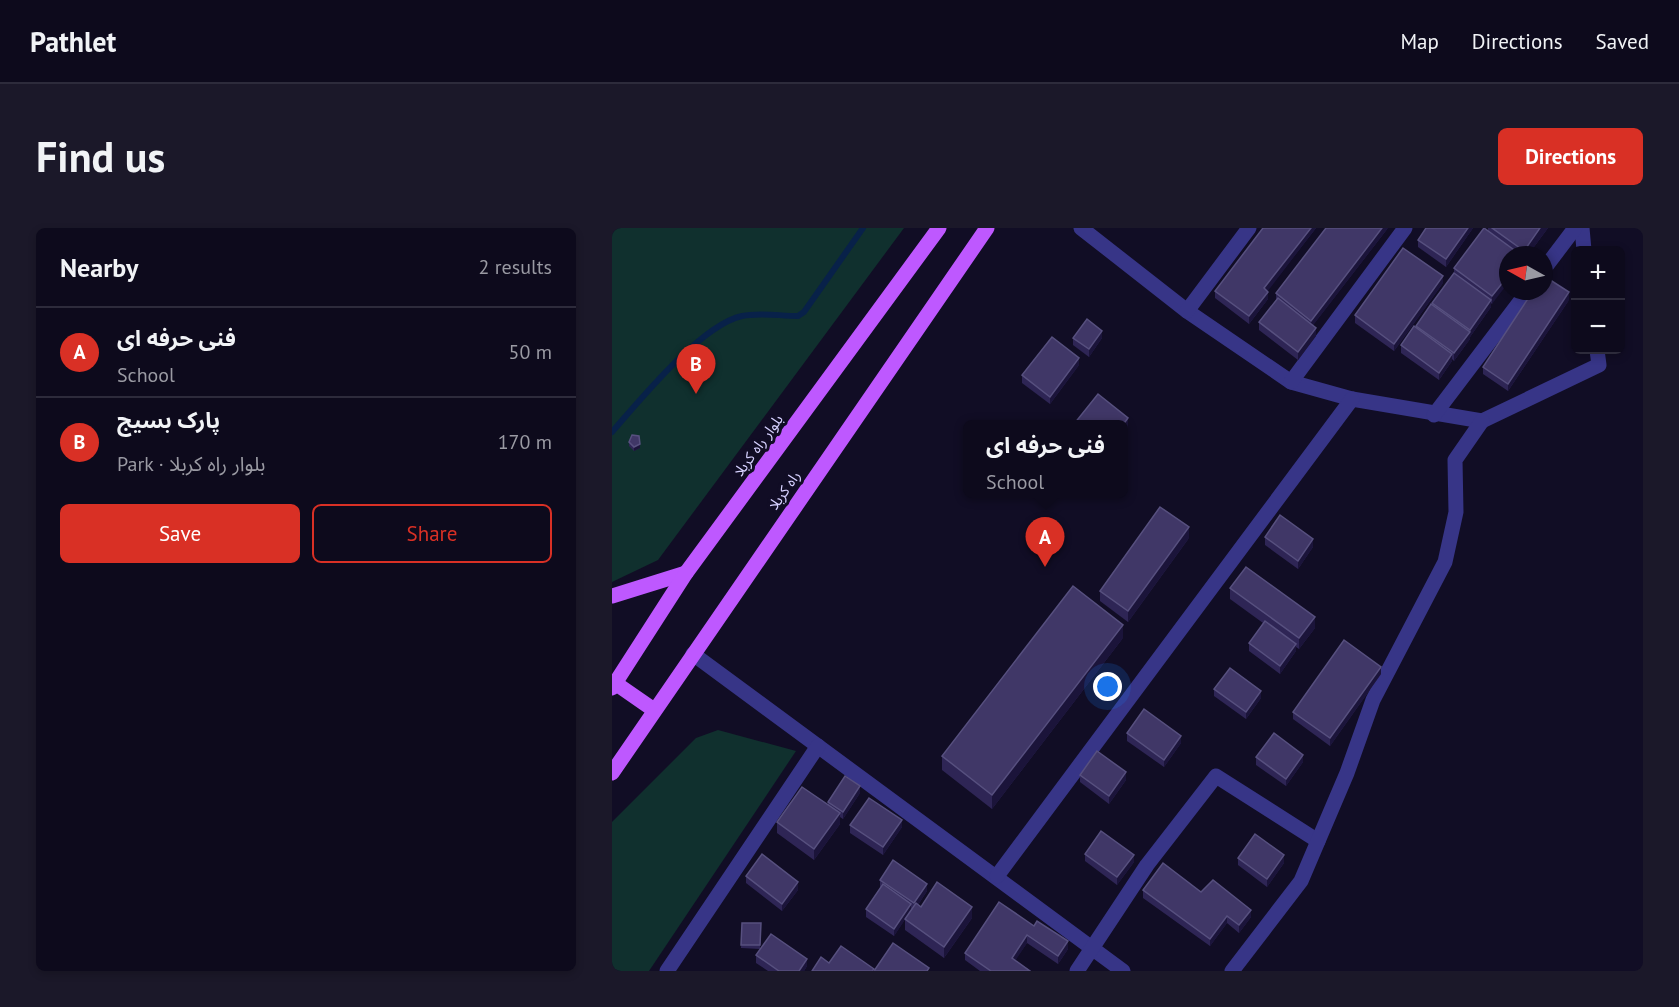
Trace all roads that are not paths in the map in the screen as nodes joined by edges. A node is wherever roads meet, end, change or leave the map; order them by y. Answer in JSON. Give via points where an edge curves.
{"nodes":[{"id":1,"x":939,"y":228,"type":"edge"},
{"id":2,"x":987,"y":228,"type":"edge"},
{"id":3,"x":1081,"y":228,"type":"edge"},
{"id":4,"x":1249,"y":228,"type":"edge"},
{"id":5,"x":1405,"y":228,"type":"edge"},
{"id":6,"x":1575,"y":228,"type":"edge"},
{"id":7,"x":1582,"y":228,"type":"edge"},
{"id":8,"x":1584,"y":246,"type":"edge"},
{"id":9,"x":1553,"y":257,"type":"edge"},
{"id":10,"x":1521,"y":300,"type":"edge"},
{"id":11,"x":1187,"y":311,"type":"junction"},
{"id":12,"x":1598,"y":354,"type":"edge"},
{"id":13,"x":1291,"y":382,"type":"junction"},
{"id":14,"x":1352,"y":399,"type":"junction"},
{"id":15,"x":1434,"y":415,"type":"junction"},
{"id":16,"x":1482,"y":421,"type":"junction"},
{"id":17,"x":686,"y":573,"type":"junction"},
{"id":18,"x":612,"y":596,"type":"edge"},
{"id":19,"x":693,"y":654,"type":"junction"},
{"id":20,"x":614,"y":685,"type":"edge"},
{"id":21,"x":654,"y":711,"type":"junction"},
{"id":22,"x":819,"y":746,"type":"junction"},
{"id":23,"x":612,"y":773,"type":"edge"},
{"id":24,"x":1318,"y":841,"type":"junction"},
{"id":25,"x":997,"y":876,"type":"junction"},
{"id":26,"x":1091,"y":948,"type":"junction"},
{"id":27,"x":672,"y":969,"type":"edge"},
{"id":28,"x":1077,"y":971,"type":"edge"},
{"id":29,"x":1123,"y":971,"type":"edge"},
{"id":30,"x":1232,"y":971,"type":"edge"}],
"edges":[{"from":1,"to":17,"type":"main road","name":"بلوار راه کربلا"},
{"from":2,"to":19,"type":"main road","name":"راه کربلا"},
{"from":3,"to":11,"type":"street"},
{"from":4,"to":11,"type":"street"},
{"from":5,"to":13,"type":"street"},
{"from":6,"to":9,"type":"street"},
{"from":7,"to":8,"type":"street"},
{"from":10,"to":15,"type":"street"},
{"from":11,"to":13,"type":"street"},
{"from":12,"to":16,"type":"street","via":[[1599,365]]},
{"from":13,"to":14,"type":"street"},
{"from":14,"to":15,"type":"street"},
{"from":14,"to":25,"type":"street"},
{"from":15,"to":16,"type":"street"},
{"from":16,"to":24,"type":"street","via":[[1455,460],[1456,512],[1445,562],[1373,700]]},
{"from":17,"to":18,"type":"main road"},
{"from":17,"to":20,"type":"main road","name":"بلوار راه کربلا"},
{"from":19,"to":21,"type":"main road","name":"راه کربلا"},
{"from":19,"to":22,"type":"street"},
{"from":20,"to":21,"type":"main road"},
{"from":21,"to":23,"type":"main road","name":"راه کربلا"},
{"from":22,"to":25,"type":"street"},
{"from":22,"to":27,"type":"street"},
{"from":24,"to":26,"type":"street","via":[[1216,776],[1147,865]]},
{"from":24,"to":30,"type":"street","via":[[1301,881]]},
{"from":25,"to":26,"type":"street"},
{"from":26,"to":28,"type":"street"},
{"from":26,"to":29,"type":"street"}]}
